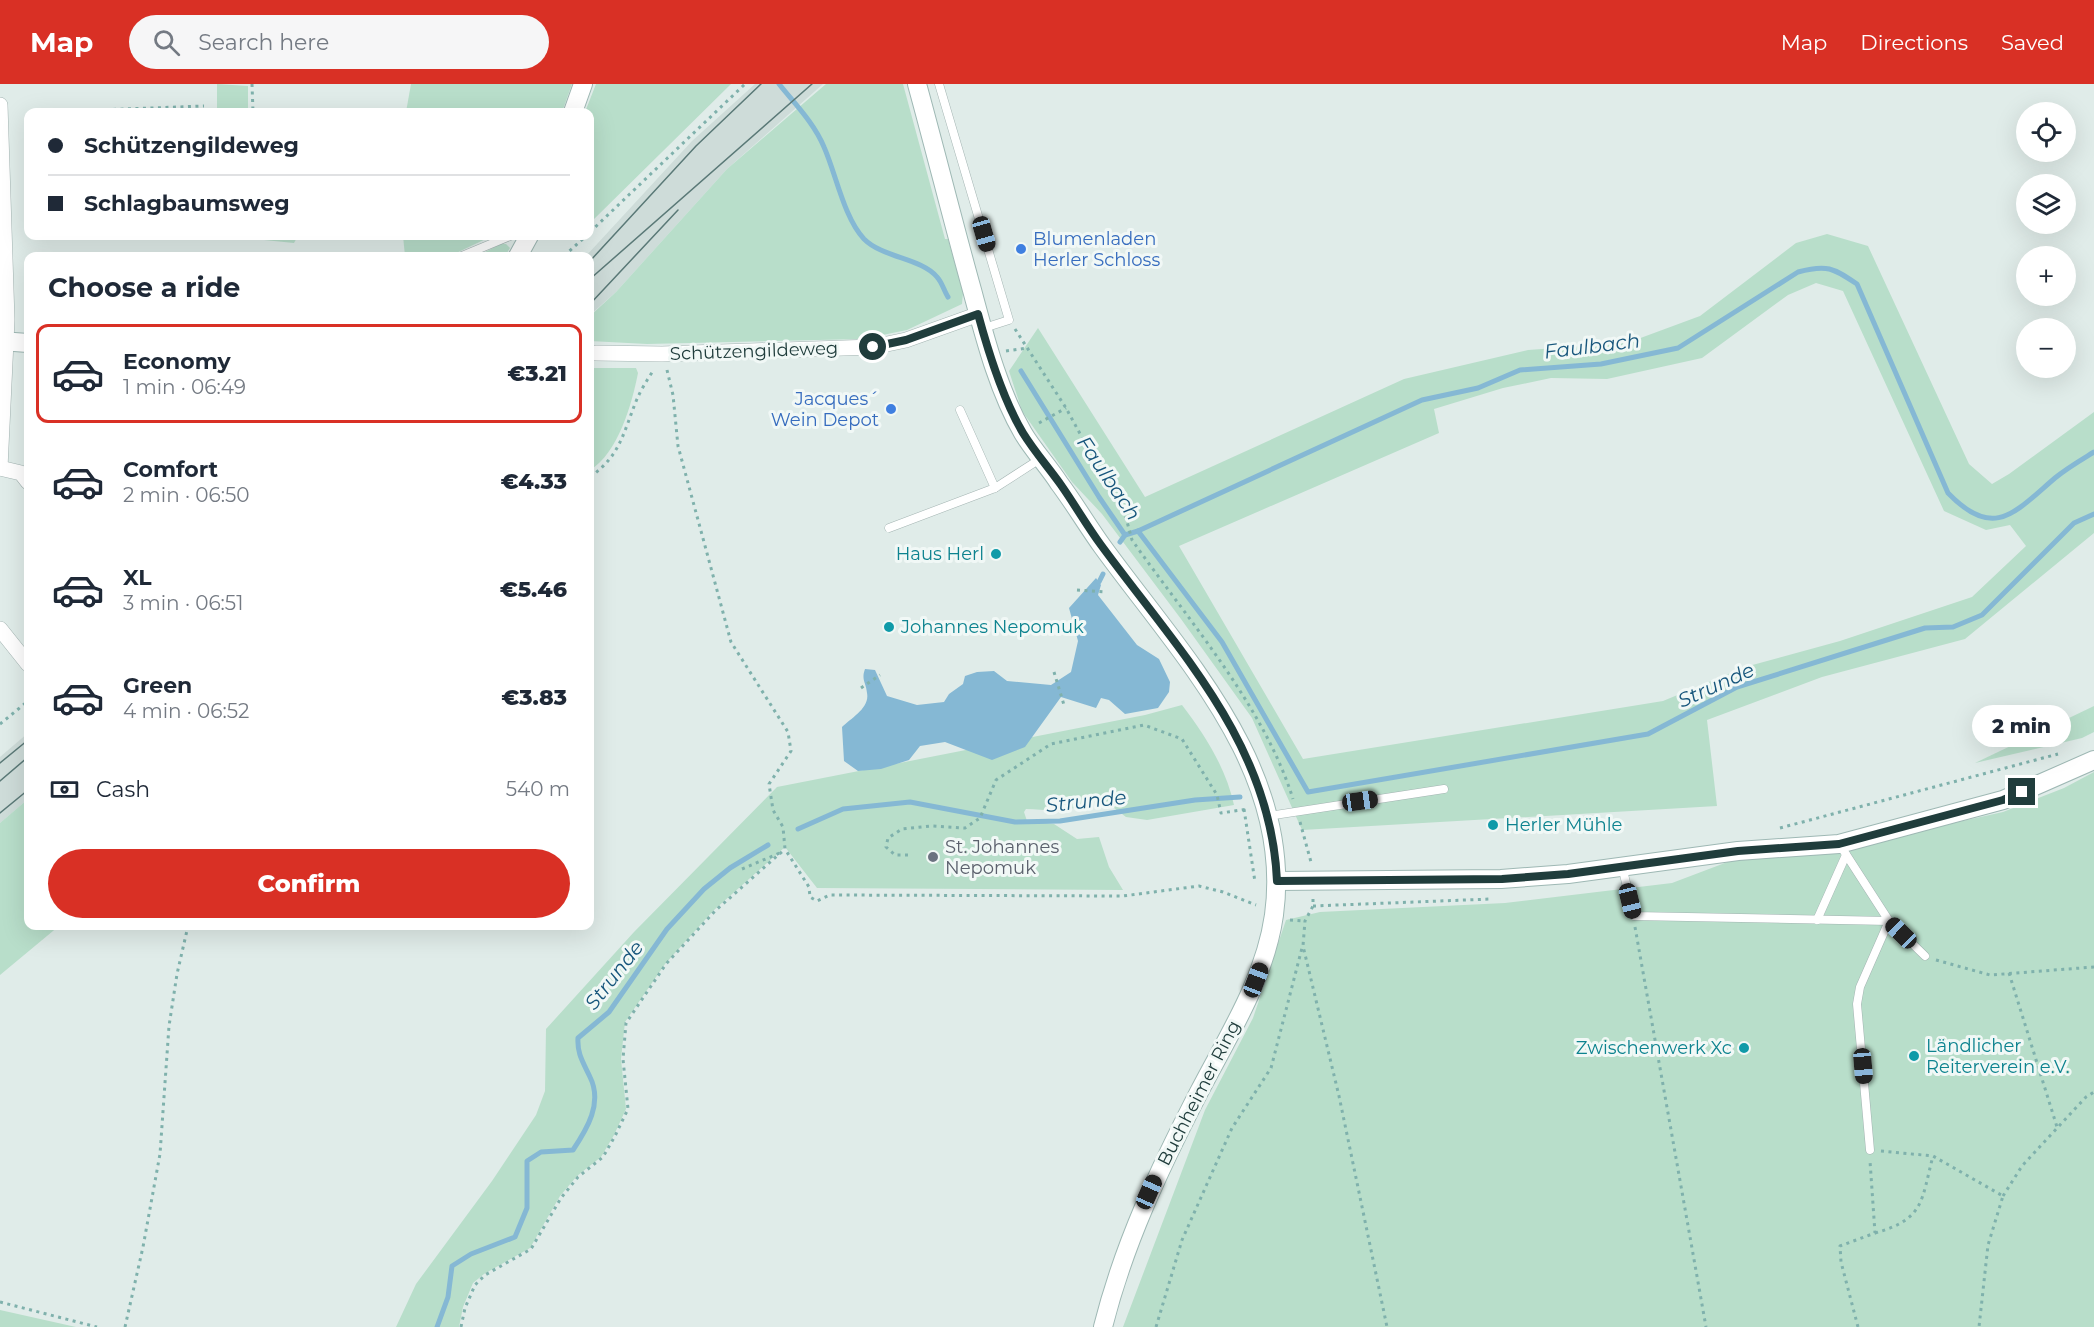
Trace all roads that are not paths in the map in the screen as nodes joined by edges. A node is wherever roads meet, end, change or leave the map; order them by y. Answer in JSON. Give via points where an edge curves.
{"nodes":[{"id":1,"x":583,"y":84,"type":"edge"},
{"id":2,"x":917,"y":84,"type":"edge"},
{"id":3,"x":939,"y":84,"type":"edge"},
{"id":4,"x":0,"y":105,"type":"edge"},
{"id":5,"x":574,"y":108,"type":"edge"},
{"id":6,"x":508,"y":240,"type":"edge"},
{"id":7,"x":474,"y":252,"type":"edge"},
{"id":8,"x":980,"y":321,"type":"junction"},
{"id":9,"x":3,"y":341,"type":"edge"},
{"id":10,"x":24,"y":343,"type":"edge"},
{"id":11,"x":596,"y":353,"type":"dead end"},
{"id":12,"x":960,"y":410,"type":"dead end"},
{"id":13,"x":1042,"y":459,"type":"junction"},
{"id":14,"x":0,"y":468,"type":"edge"},
{"id":15,"x":24,"y":477,"type":"edge"},
{"id":16,"x":995,"y":488,"type":"junction"},
{"id":17,"x":890,"y":528,"type":"dead end"},
{"id":18,"x":0,"y":629,"type":"edge"},
{"id":19,"x":24,"y":659,"type":"edge"},
{"id":20,"x":2094,"y":760,"type":"edge"},
{"id":21,"x":1444,"y":789,"type":"dead end"},
{"id":22,"x":1268,"y":816,"type":"junction"},
{"id":23,"x":1843,"y":850,"type":"junction"},
{"id":24,"x":1622,"y":865,"type":"junction"},
{"id":25,"x":1277,"y":881,"type":"junction"},
{"id":26,"x":1817,"y":920,"type":"junction"},
{"id":27,"x":1889,"y":921,"type":"junction"},
{"id":28,"x":1925,"y":956,"type":"road end"},
{"id":29,"x":1870,"y":1150,"type":"road end"},
{"id":30,"x":1103,"y":1327,"type":"edge"}],
"edges":[{"from":1,"to":5,"type":"main road"},
{"from":2,"to":8,"type":"main road","name":"Buchheimer Ring"},
{"from":3,"to":8,"type":"lane","via":[[1009,320]]},
{"from":4,"to":9,"type":"street"},
{"from":6,"to":7,"type":"lane"},
{"from":8,"to":11,"type":"street","name":"Schützengildeweg","via":[[873,347]]},
{"from":8,"to":13,"type":"main road","name":"Buchheimer Ring","via":[[1023,433]]},
{"from":9,"to":10,"type":"main road"},
{"from":9,"to":14,"type":"street"},
{"from":12,"to":16,"type":"lane"},
{"from":13,"to":16,"type":"lane"},
{"from":13,"to":22,"type":"main road","name":"Buchheimer Ring","via":[[1232,726],[1251,765]]},
{"from":14,"to":15,"type":"street"},
{"from":16,"to":17,"type":"lane"},
{"from":18,"to":19,"type":"street"},
{"from":20,"to":23,"type":"main road","via":[[2003,800]]},
{"from":21,"to":22,"type":"lane"},
{"from":22,"to":25,"type":"main road","name":"Buchheimer Ring"},
{"from":23,"to":24,"type":"main road","via":[[1738,851]]},
{"from":23,"to":26,"type":"lane"},
{"from":23,"to":27,"type":"lane"},
{"from":24,"to":25,"type":"main road","via":[[1502,879]]},
{"from":24,"to":26,"type":"lane","via":[[1634,916]]},
{"from":25,"to":30,"type":"main road","name":"Buchheimer Ring","via":[[1271,934],[1256,980],[1142,1207]]},
{"from":26,"to":27,"type":"lane"},
{"from":27,"to":28,"type":"lane"},
{"from":27,"to":29,"type":"lane","via":[[1860,987],[1857,1004]]}]}
